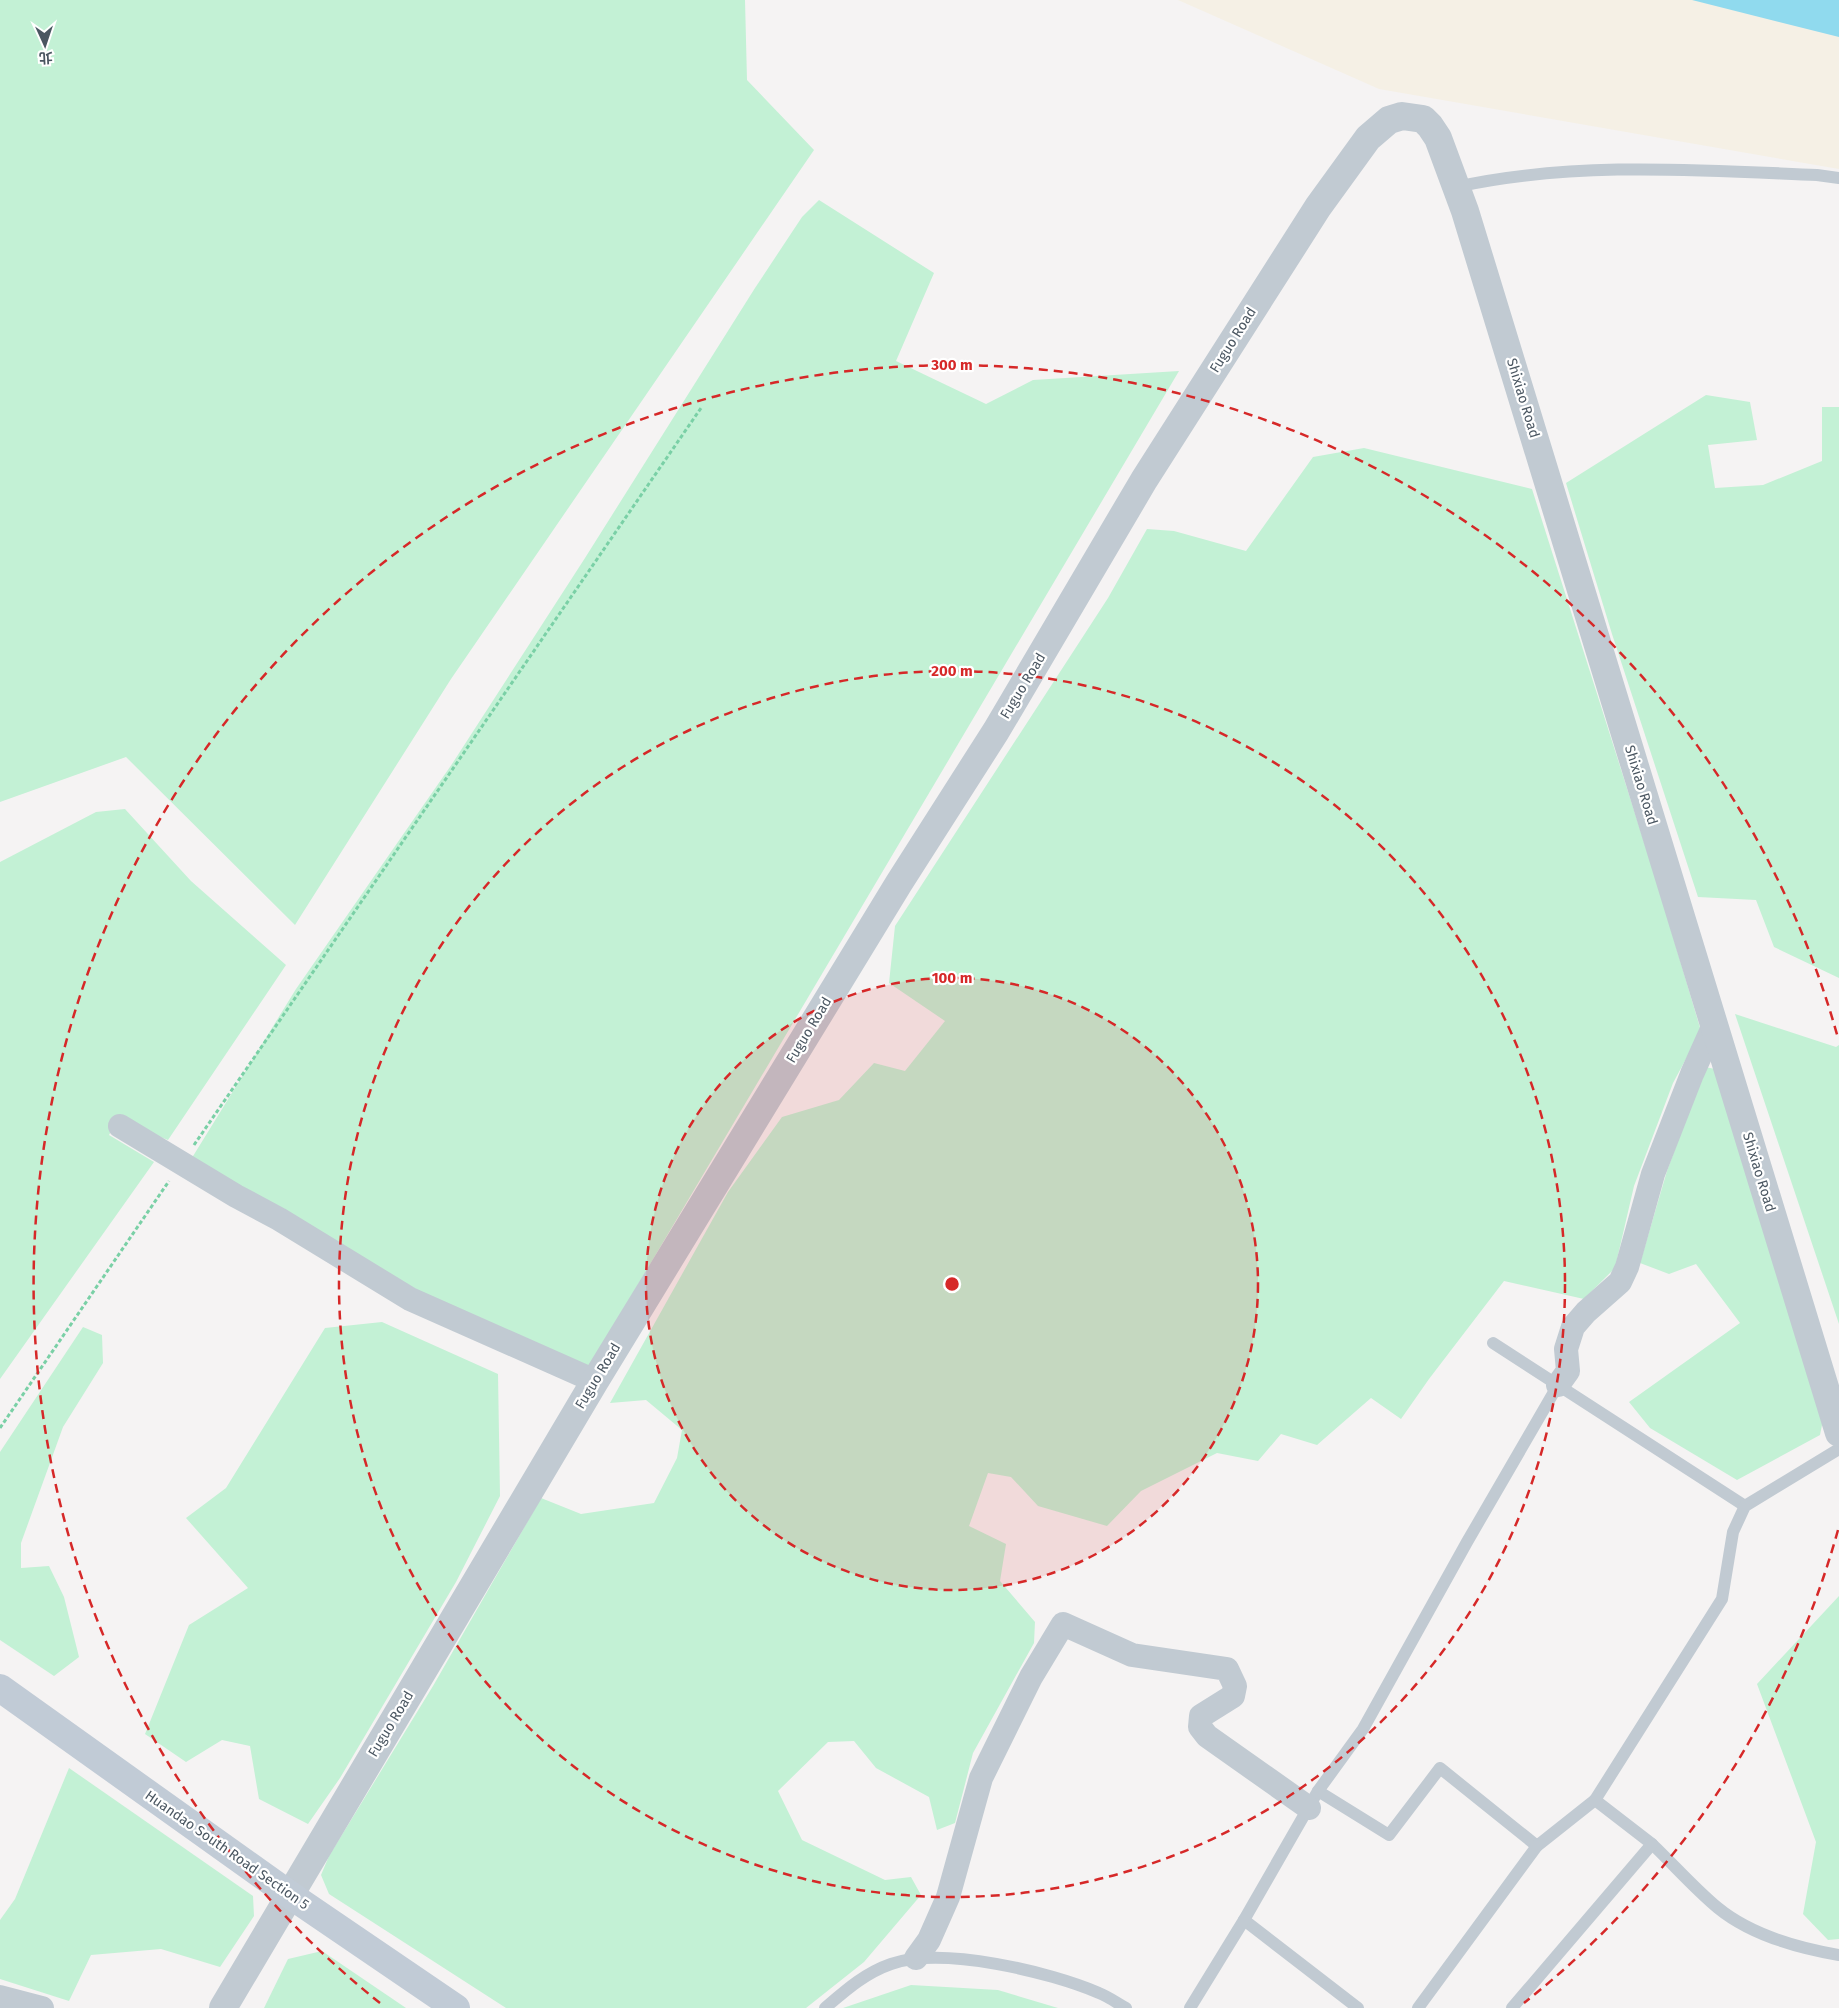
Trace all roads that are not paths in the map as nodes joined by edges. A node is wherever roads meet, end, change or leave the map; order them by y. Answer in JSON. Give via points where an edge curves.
{"nodes":[{"id":1,"x":1438,"y":138,"type":"joint"},
{"id":2,"x":1839,"y":178,"type":"edge"},
{"id":3,"x":1456,"y":188,"type":"junction"},
{"id":4,"x":1714,"y":1026,"type":"junction"},
{"id":5,"x":120,"y":1126,"type":"dead end"},
{"id":6,"x":1493,"y":1343,"type":"dead end"},
{"id":7,"x":595,"y":1381,"type":"junction"},
{"id":8,"x":1558,"y":1385,"type":"junction"},
{"id":9,"x":1839,"y":1433,"type":"edge"},
{"id":10,"x":1839,"y":1449,"type":"edge"},
{"id":11,"x":1745,"y":1506,"type":"junction"},
{"id":12,"x":0,"y":1688,"type":"edge"},
{"id":13,"x":1314,"y":1799,"type":"junction"},
{"id":14,"x":1596,"y":1800,"type":"junction"},
{"id":15,"x":1652,"y":1844,"type":"junction"},
{"id":16,"x":1537,"y":1846,"type":"junction"},
{"id":17,"x":290,"y":1895,"type":"junction"},
{"id":18,"x":1244,"y":1920,"type":"junction"},
{"id":19,"x":1839,"y":1956,"type":"edge"},
{"id":20,"x":916,"y":1958,"type":"junction"},
{"id":21,"x":0,"y":1997,"type":"edge"},
{"id":22,"x":42,"y":2008,"type":"edge"},
{"id":23,"x":223,"y":2008,"type":"edge"},
{"id":24,"x":456,"y":2008,"type":"edge"},
{"id":25,"x":825,"y":2008,"type":"edge"},
{"id":26,"x":1126,"y":2008,"type":"edge"},
{"id":27,"x":1190,"y":2008,"type":"edge"},
{"id":28,"x":1358,"y":2008,"type":"edge"},
{"id":29,"x":1418,"y":2008,"type":"edge"},
{"id":30,"x":1512,"y":2008,"type":"edge"}],
"edges":[{"from":1,"to":3,"type":"street","name":"Shixiao Road"},
{"from":1,"to":7,"type":"street","name":"Fuguo Road","via":[[1423,119],[1402,116],[1379,126],[1318,207],[1144,480],[996,731],[898,883]]},
{"from":2,"to":3,"type":"lane","via":[[1669,169],[1529,174]]},
{"from":3,"to":4,"type":"street","name":"Shixiao Road"},
{"from":4,"to":8,"type":"street","via":[[1653,1174],[1627,1267],[1620,1282],[1573,1327],[1566,1349],[1568,1371]]},
{"from":4,"to":9,"type":"street","name":"Shixiao Road"},
{"from":5,"to":7,"type":"street","via":[[410,1299]]},
{"from":6,"to":8,"type":"lane"},
{"from":7,"to":17,"type":"street","name":"Fuguo Road"},
{"from":8,"to":11,"type":"lane"},
{"from":8,"to":13,"type":"lane","via":[[1363,1729]]},
{"from":10,"to":11,"type":"lane"},
{"from":11,"to":14,"type":"lane","via":[[1733,1532],[1722,1598]]},
{"from":12,"to":17,"type":"main road","name":"Huandao South Road Section 5"},
{"from":13,"to":16,"type":"lane","via":[[1389,1835],[1440,1768]]},
{"from":13,"to":18,"type":"lane"},
{"from":13,"to":20,"type":"street","via":[[1206,1736],[1200,1727],[1201,1716],[1233,1696],[1235,1686],[1227,1669],[1132,1655],[1063,1624],[1031,1677],[981,1778],[948,1897],[929,1940]]},
{"from":14,"to":15,"type":"lane"},
{"from":14,"to":16,"type":"lane"},
{"from":15,"to":19,"type":"lane","via":[[1718,1908],[1746,1927],[1801,1947]]},
{"from":15,"to":30,"type":"lane"},
{"from":16,"to":29,"type":"lane"},
{"from":17,"to":23,"type":"street","name":"Fuguo Road"},
{"from":17,"to":24,"type":"main road","name":"Huandao South Road Section 5"},
{"from":18,"to":27,"type":"lane"},
{"from":18,"to":28,"type":"lane"},
{"from":20,"to":25,"type":"lane","via":[[873,1972],[852,1984]]},
{"from":20,"to":26,"type":"lane","via":[[962,1960],[1044,1975],[1102,1994]]},
{"from":21,"to":22,"type":"street"}]}
